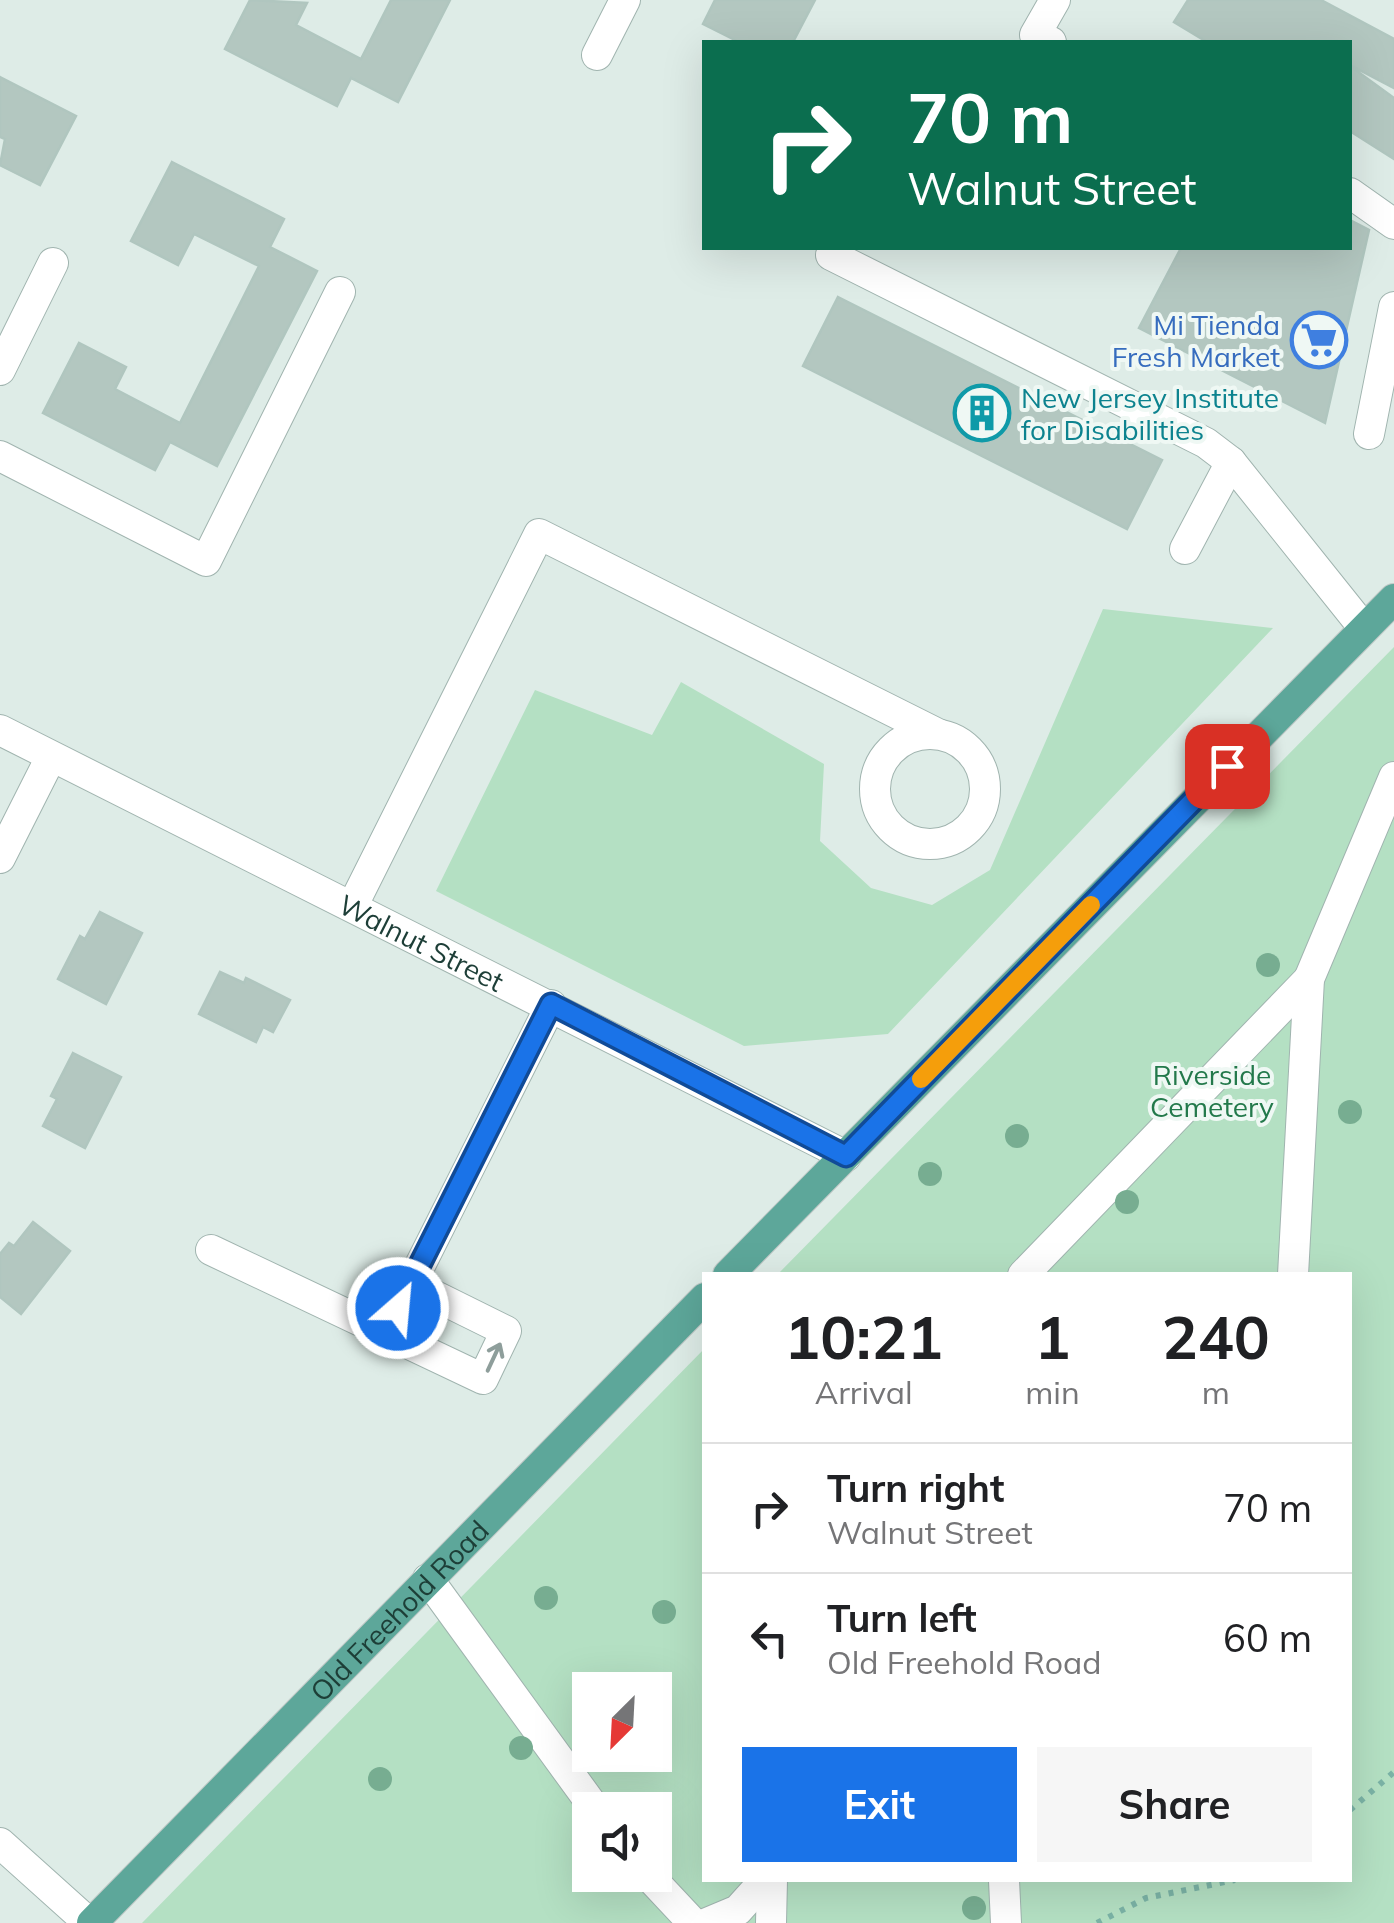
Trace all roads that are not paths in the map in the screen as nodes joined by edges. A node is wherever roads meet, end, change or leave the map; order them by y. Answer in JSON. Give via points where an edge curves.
{"nodes":[{"id":1,"x":625,"y":0,"type":"edge"},
{"id":2,"x":1055,"y":0,"type":"edge"},
{"id":3,"x":1043,"y":40,"type":"edge"},
{"id":4,"x":598,"y":55,"type":"dead end"},
{"id":5,"x":1352,"y":194,"type":"edge"},
{"id":6,"x":1394,"y":224,"type":"edge"},
{"id":7,"x":831,"y":255,"type":"dead end"},
{"id":8,"x":53,"y":263,"type":"dead end"},
{"id":9,"x":340,"y":292,"type":"dead end"},
{"id":10,"x":1394,"y":306,"type":"edge"},
{"id":11,"x":0,"y":370,"type":"edge"},
{"id":12,"x":1369,"y":434,"type":"dead end"},
{"id":13,"x":0,"y":456,"type":"edge"},
{"id":14,"x":1231,"y":462,"type":"junction"},
{"id":15,"x":1186,"y":548,"type":"dead end"},
{"id":16,"x":1394,"y":599,"type":"edge"},
{"id":17,"x":1363,"y":627,"type":"junction"},
{"id":18,"x":0,"y":730,"type":"edge"},
{"id":19,"x":938,"y":734,"type":"dead end"},
{"id":20,"x":51,"y":757,"type":"junction"},
{"id":21,"x":1394,"y":777,"type":"edge"},
{"id":22,"x":0,"y":858,"type":"edge"},
{"id":23,"x":353,"y":905,"type":"junction"},
{"id":24,"x":1309,"y":979,"type":"junction"},
{"id":25,"x":551,"y":1004,"type":"junction"},
{"id":26,"x":846,"y":1156,"type":"junction"},
{"id":27,"x":211,"y":1250,"type":"dead end"},
{"id":28,"x":731,"y":1272,"type":"edge"},
{"id":29,"x":1025,"y":1272,"type":"edge"},
{"id":30,"x":1293,"y":1272,"type":"edge"},
{"id":31,"x":411,"y":1284,"type":"junction"},
{"id":32,"x":702,"y":1301,"type":"edge"},
{"id":33,"x":386,"y":1333,"type":"junction"},
{"id":34,"x":428,"y":1579,"type":"junction"},
{"id":35,"x":583,"y":1792,"type":"edge"},
{"id":36,"x":0,"y":1844,"type":"edge"},
{"id":37,"x":766,"y":1882,"type":"edge"},
{"id":38,"x":768,"y":1882,"type":"edge"},
{"id":39,"x":1004,"y":1882,"type":"edge"},
{"id":40,"x":664,"y":1892,"type":"edge"},
{"id":41,"x":90,"y":1923,"type":"edge"},
{"id":42,"x":693,"y":1923,"type":"edge"},
{"id":43,"x":708,"y":1923,"type":"edge"},
{"id":44,"x":770,"y":1923,"type":"edge"},
{"id":45,"x":1006,"y":1923,"type":"edge"}],
"edges":[{"from":1,"to":4,"type":"street"},
{"from":2,"to":3,"type":"street","via":[[1035,35]]},
{"from":5,"to":6,"type":"street"},
{"from":7,"to":14,"type":"street","via":[[1206,443]]},
{"from":8,"to":11,"type":"street"},
{"from":9,"to":13,"type":"street","via":[[206,561]]},
{"from":10,"to":12,"type":"street"},
{"from":14,"to":15,"type":"street"},
{"from":14,"to":17,"type":"street"},
{"from":16,"to":17,"type":"main road"},
{"from":17,"to":26,"type":"main road"},
{"from":18,"to":20,"type":"street","name":"Walnut Street"},
{"from":19,"to":23,"type":"street","via":[[538,534]]},
{"from":20,"to":22,"type":"street"},
{"from":20,"to":23,"type":"street","name":"Walnut Street"},
{"from":21,"to":24,"type":"street"},
{"from":23,"to":25,"type":"street","name":"Walnut Street"},
{"from":24,"to":29,"type":"street"},
{"from":24,"to":30,"type":"street"},
{"from":25,"to":26,"type":"street","name":"Walnut Street"},
{"from":25,"to":31,"type":"street"},
{"from":26,"to":28,"type":"main road"},
{"from":27,"to":33,"type":"street"},
{"from":31,"to":33,"type":"street"},
{"from":33,"to":31,"type":"street","one_way":true,"via":[[483,1379],[506,1331]]},
{"from":32,"to":34,"type":"main road","name":"Old Freehold Road"},
{"from":34,"to":35,"type":"street"},
{"from":34,"to":41,"type":"main road","name":"Old Freehold Road"},
{"from":36,"to":41,"type":"street"},
{"from":37,"to":43,"type":"street","via":[[738,1910]]},
{"from":38,"to":44,"type":"street"},
{"from":39,"to":45,"type":"street"},
{"from":40,"to":42,"type":"street"}]}
